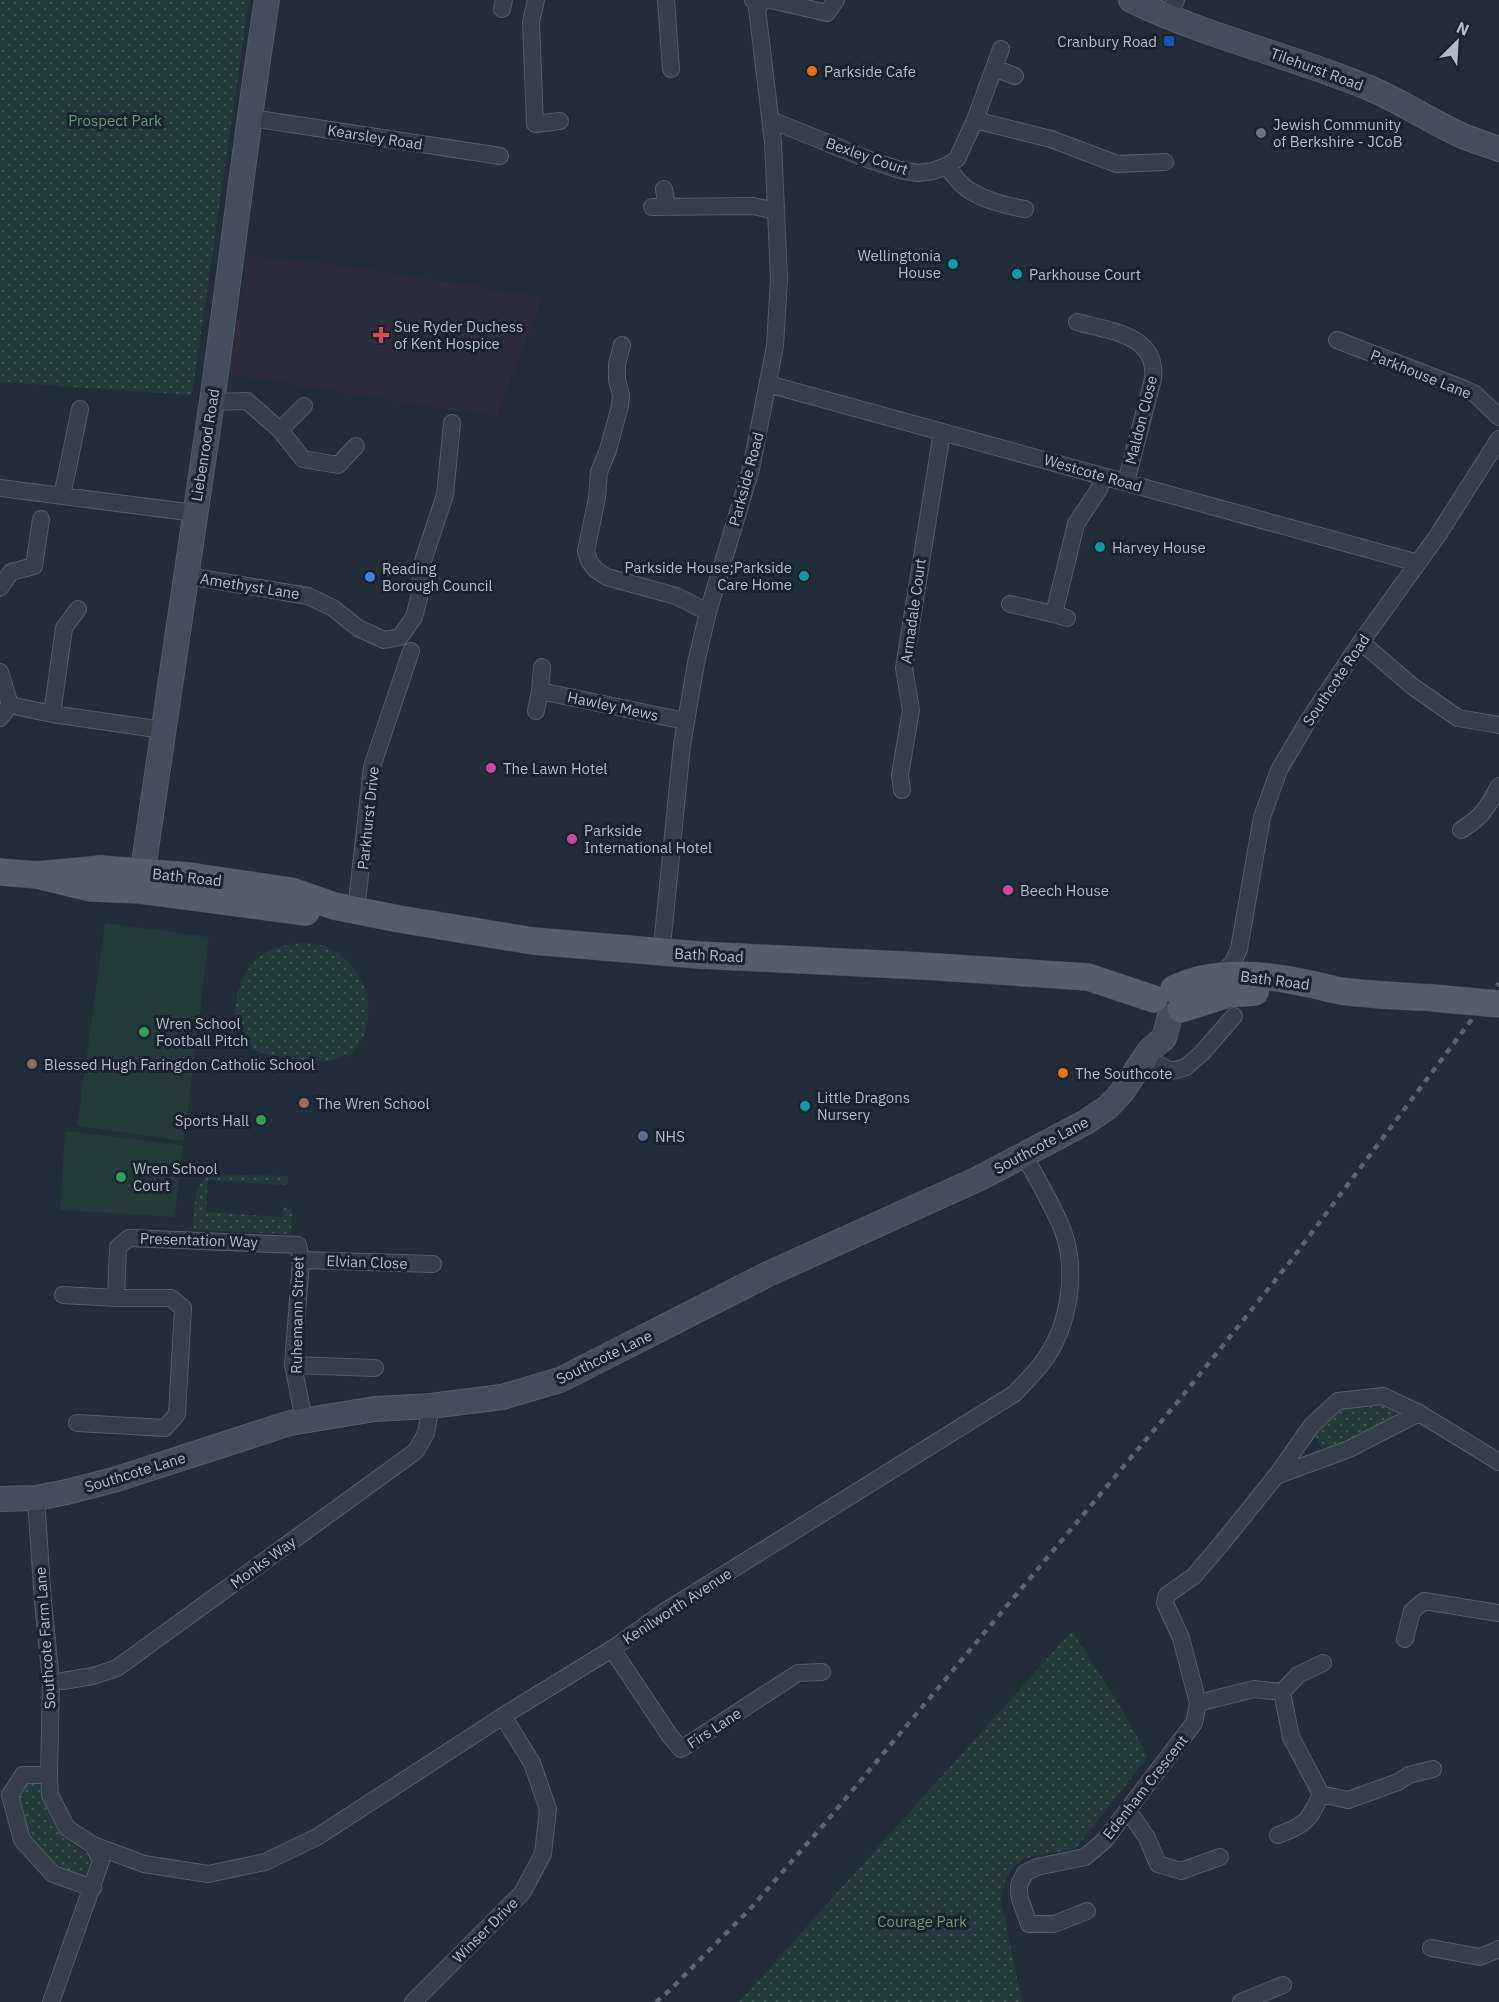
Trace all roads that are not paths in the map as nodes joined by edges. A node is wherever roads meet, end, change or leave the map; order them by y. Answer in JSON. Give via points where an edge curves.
{"nodes":[{"id":1,"x":267,"y":0,"type":"edge"},
{"id":2,"x":536,"y":0,"type":"edge"},
{"id":3,"x":666,"y":0,"type":"edge"},
{"id":4,"x":755,"y":0,"type":"edge"},
{"id":5,"x":836,"y":0,"type":"edge"},
{"id":6,"x":1131,"y":0,"type":"edge"},
{"id":7,"x":1172,"y":9,"type":"edge"},
{"id":8,"x":1001,"y":50,"type":"dead end"},
{"id":9,"x":994,"y":68,"type":"junction"},
{"id":10,"x":671,"y":69,"type":"dead end"},
{"id":11,"x":1016,"y":76,"type":"dead end"},
{"id":12,"x":250,"y":117,"type":"junction"},
{"id":13,"x":771,"y":120,"type":"junction"},
{"id":14,"x":975,"y":120,"type":"junction"},
{"id":15,"x":560,"y":121,"type":"dead end"},
{"id":16,"x":1499,"y":149,"type":"edge"},
{"id":17,"x":500,"y":156,"type":"dead end"},
{"id":18,"x":1164,"y":162,"type":"dead end"},
{"id":19,"x":946,"y":166,"type":"junction"},
{"id":20,"x":661,"y":201,"type":"dead end"},
{"id":21,"x":1025,"y":209,"type":"dead end"},
{"id":22,"x":776,"y":211,"type":"junction"},
{"id":23,"x":1087,"y":320,"type":"dead end"},
{"id":24,"x":1337,"y":340,"type":"dead end"},
{"id":25,"x":622,"y":345,"type":"dead end"},
{"id":26,"x":768,"y":384,"type":"junction"},
{"id":27,"x":212,"y":402,"type":"junction"},
{"id":28,"x":304,"y":406,"type":"dead end"},
{"id":29,"x":80,"y":410,"type":"dead end"},
{"id":30,"x":1499,"y":417,"type":"edge"},
{"id":31,"x":452,"y":423,"type":"dead end"},
{"id":32,"x":280,"y":430,"type":"junction"},
{"id":33,"x":942,"y":432,"type":"junction"},
{"id":34,"x":1499,"y":439,"type":"edge"},
{"id":35,"x":356,"y":446,"type":"dead end"},
{"id":36,"x":1103,"y":476,"type":"junction"},
{"id":37,"x":1126,"y":482,"type":"junction"},
{"id":38,"x":0,"y":488,"type":"edge"},
{"id":39,"x":62,"y":496,"type":"junction"},
{"id":40,"x":195,"y":513,"type":"junction"},
{"id":41,"x":41,"y":519,"type":"dead end"},
{"id":42,"x":1418,"y":563,"type":"junction"},
{"id":43,"x":188,"y":576,"type":"junction"},
{"id":44,"x":0,"y":588,"type":"edge"},
{"id":45,"x":1010,"y":604,"type":"dead end"},
{"id":46,"x":78,"y":609,"type":"dead end"},
{"id":47,"x":708,"y":612,"type":"junction"},
{"id":48,"x":1361,"y":642,"type":"junction"},
{"id":49,"x":411,"y":651,"type":"dead end"},
{"id":50,"x":542,"y":667,"type":"dead end"},
{"id":51,"x":0,"y":672,"type":"edge"},
{"id":52,"x":540,"y":691,"type":"junction"},
{"id":53,"x":536,"y":711,"type":"dead end"},
{"id":54,"x":5,"y":712,"type":"edge"},
{"id":55,"x":52,"y":714,"type":"junction"},
{"id":56,"x":686,"y":721,"type":"junction"},
{"id":57,"x":1499,"y":725,"type":"edge"},
{"id":58,"x":163,"y":730,"type":"junction"},
{"id":59,"x":1499,"y":786,"type":"edge"},
{"id":60,"x":902,"y":790,"type":"dead end"},
{"id":61,"x":1461,"y":830,"type":"dead end"},
{"id":62,"x":0,"y":872,"type":"edge"},
{"id":63,"x":141,"y":881,"type":"junction"},
{"id":64,"x":345,"y":908,"type":"junction"},
{"id":65,"x":1239,"y":949,"type":"junction"},
{"id":66,"x":659,"y":952,"type":"junction"},
{"id":67,"x":1257,"y":976,"type":"junction"},
{"id":68,"x":1218,"y":977,"type":"junction"},
{"id":69,"x":1341,"y":991,"type":"junction"},
{"id":70,"x":1166,"y":1002,"type":"junction"},
{"id":71,"x":1499,"y":1004,"type":"edge"},
{"id":72,"x":1234,"y":1016,"type":"dead end"},
{"id":73,"x":1148,"y":1054,"type":"junction"},
{"id":74,"x":1025,"y":1156,"type":"junction"},
{"id":75,"x":299,"y":1252,"type":"junction"},
{"id":76,"x":433,"y":1264,"type":"dead end"},
{"id":77,"x":63,"y":1295,"type":"dead end"},
{"id":78,"x":116,"y":1298,"type":"junction"},
{"id":79,"x":293,"y":1365,"type":"junction"},
{"id":80,"x":375,"y":1368,"type":"dead end"},
{"id":81,"x":431,"y":1406,"type":"junction"},
{"id":82,"x":1419,"y":1413,"type":"junction"},
{"id":83,"x":304,"y":1420,"type":"junction"},
{"id":84,"x":77,"y":1423,"type":"dead end"},
{"id":85,"x":1312,"y":1425,"type":"junction"},
{"id":86,"x":1325,"y":1458,"type":"junction"},
{"id":87,"x":1499,"y":1462,"type":"edge"},
{"id":88,"x":1276,"y":1476,"type":"junction"},
{"id":89,"x":36,"y":1498,"type":"junction"},
{"id":90,"x":0,"y":1500,"type":"edge"},
{"id":91,"x":1499,"y":1613,"type":"edge"},
{"id":92,"x":1405,"y":1640,"type":"dead end"},
{"id":93,"x":612,"y":1649,"type":"junction"},
{"id":94,"x":1323,"y":1664,"type":"dead end"},
{"id":95,"x":822,"y":1672,"type":"dead end"},
{"id":96,"x":63,"y":1681,"type":"dead end"},
{"id":97,"x":1282,"y":1692,"type":"junction"},
{"id":98,"x":1198,"y":1703,"type":"junction"},
{"id":99,"x":502,"y":1716,"type":"junction"},
{"id":100,"x":1433,"y":1769,"type":"dead end"},
{"id":101,"x":49,"y":1775,"type":"junction"},
{"id":102,"x":1321,"y":1794,"type":"junction"},
{"id":103,"x":1128,"y":1810,"type":"junction"},
{"id":104,"x":1278,"y":1835,"type":"dead end"},
{"id":105,"x":93,"y":1845,"type":"junction"},
{"id":106,"x":1220,"y":1857,"type":"dead end"},
{"id":107,"x":93,"y":1888,"type":"junction"},
{"id":108,"x":1087,"y":1911,"type":"dead end"},
{"id":109,"x":1431,"y":1948,"type":"dead end"},
{"id":110,"x":1499,"y":1949,"type":"edge"},
{"id":111,"x":1284,"y":1985,"type":"dead end"},
{"id":112,"x":51,"y":2002,"type":"edge"},
{"id":113,"x":413,"y":2002,"type":"edge"},
{"id":114,"x":1241,"y":2002,"type":"edge"}],
"edges":[{"from":1,"to":12,"type":"street","name":"Liebenrood Road"},
{"from":2,"to":15,"type":"street","via":[[531,22],[536,124]]},
{"from":3,"to":10,"type":"street"},
{"from":4,"to":5,"type":"street","via":[[827,13]]},
{"from":4,"to":13,"type":"street","name":"Parkside Road"},
{"from":6,"to":7,"type":"street","name":"Tilehurst Road"},
{"from":7,"to":16,"type":"street","name":"Tilehurst Road","via":[[1368,87],[1464,136]]},
{"from":8,"to":9,"type":"street"},
{"from":9,"to":11,"type":"street"},
{"from":9,"to":14,"type":"street"},
{"from":12,"to":17,"type":"street","name":"Kearsley Road"},
{"from":12,"to":27,"type":"street","name":"Liebenrood Road"},
{"from":13,"to":19,"type":"street","name":"Bexley Court","via":[[900,170],[918,173]]},
{"from":13,"to":22,"type":"street","name":"Parkside Road"},
{"from":14,"to":18,"type":"street","via":[[1051,139],[1117,164]]},
{"from":14,"to":19,"type":"street","via":[[957,159]]},
{"from":19,"to":21,"type":"street","via":[[964,187],[975,193]]},
{"from":20,"to":22,"type":"street"},
{"from":22,"to":26,"type":"street","name":"Parkside Road","via":[[779,279],[775,346]]},
{"from":23,"to":37,"type":"street","name":"Maldon Close","via":[[1145,346],[1154,368]]},
{"from":24,"to":30,"type":"street","name":"Parkhouse Lane","via":[[1467,390]]},
{"from":25,"to":47,"type":"street","via":[[617,364],[620,406],[599,472],[586,551],[589,561],[607,577],[676,596]]},
{"from":26,"to":33,"type":"street","name":"Westcote Road"},
{"from":26,"to":47,"type":"street","name":"Parkside Road","via":[[751,469]]},
{"from":27,"to":32,"type":"street","via":[[247,401]]},
{"from":27,"to":40,"type":"street","name":"Liebenrood Road"},
{"from":28,"to":32,"type":"street"},
{"from":29,"to":39,"type":"street"},
{"from":31,"to":43,"type":"street","name":"Amethyst Lane","via":[[445,495],[422,564],[414,617],[400,637],[384,640],[308,596]]},
{"from":32,"to":35,"type":"street","via":[[303,459],[338,465]]},
{"from":33,"to":36,"type":"street","name":"Westcote Road"},
{"from":33,"to":60,"type":"street","name":"Armadale Court","via":[[904,669],[911,710],[900,775]]},
{"from":34,"to":42,"type":"street","name":"Southcote Road"},
{"from":36,"to":37,"type":"street","name":"Westcote Road"},
{"from":36,"to":45,"type":"street","via":[[1076,524],[1061,616]]},
{"from":37,"to":42,"type":"street","name":"Westcote Road"},
{"from":38,"to":39,"type":"street"},
{"from":39,"to":40,"type":"street"},
{"from":40,"to":43,"type":"street","name":"Liebenrood Road"},
{"from":41,"to":44,"type":"street","via":[[34,566],[11,572]]},
{"from":42,"to":48,"type":"street","name":"Southcote Road"},
{"from":43,"to":58,"type":"street","name":"Liebenrood Road"},
{"from":46,"to":55,"type":"street","via":[[64,628]]},
{"from":47,"to":56,"type":"street","name":"Parkside Road"},
{"from":48,"to":57,"type":"street","via":[[1412,686],[1458,718]]},
{"from":48,"to":65,"type":"street","name":"Southcote Road","via":[[1292,746],[1271,789],[1262,818]]},
{"from":49,"to":64,"type":"street","name":"Parkhurst Drive","via":[[378,724]]},
{"from":50,"to":52,"type":"street"},
{"from":51,"to":54,"type":"street"},
{"from":52,"to":53,"type":"street"},
{"from":52,"to":56,"type":"street","name":"Hawley Mews"},
{"from":54,"to":55,"type":"street"},
{"from":55,"to":58,"type":"street"},
{"from":56,"to":66,"type":"street","name":"Parkside Road"},
{"from":58,"to":63,"type":"street","name":"Liebenrood Road"},
{"from":59,"to":61,"type":"street","via":[[1488,808]]},
{"from":62,"to":63,"type":"main road","name":"Bath Road","via":[[37,874],[91,888]]},
{"from":63,"to":64,"type":"main road","name":"Bath Road","via":[[306,912]]},
{"from":64,"to":66,"type":"main road","name":"Bath Road","via":[[532,941]]},
{"from":65,"to":67,"type":"street","via":[[1249,971]]},
{"from":65,"to":68,"type":"street","name":"Southcote Road"},
{"from":66,"to":70,"type":"main road","name":"Bath Road","via":[[1088,977]]},
{"from":67,"to":68,"type":"main road","name":"Bath Road"},
{"from":67,"to":69,"type":"main road","name":"Bath Road"},
{"from":68,"to":70,"type":"main road","name":"Bath Road","via":[[1185,983]]},
{"from":69,"to":70,"type":"main road","name":"Bath Road","via":[[1244,992]]},
{"from":69,"to":71,"type":"main road","name":"Bath Road","bridge":true},
{"from":70,"to":73,"type":"street","name":"Southcote Lane","via":[[1164,1038]]},
{"from":72,"to":73,"type":"street","via":[[1186,1067],[1172,1071]]},
{"from":73,"to":74,"type":"street","name":"Southcote Lane","via":[[1108,1107]]},
{"from":74,"to":81,"type":"street","name":"Southcote Lane","via":[[768,1274],[560,1380],[501,1397]]},
{"from":74,"to":93,"type":"street","name":"Kenilworth Avenue","via":[[1062,1230],[1070,1267],[1071,1292],[1060,1328],[1043,1362],[1014,1394],[674,1606]]},
{"from":75,"to":76,"type":"street","name":"Elvian Close"},
{"from":75,"to":78,"type":"street","name":"Presentation Way","via":[[129,1238],[118,1247]]},
{"from":75,"to":79,"type":"street","name":"Ruhemann Street"},
{"from":77,"to":78,"type":"street"},
{"from":78,"to":84,"type":"street","via":[[171,1298],[183,1308],[177,1414],[165,1428]]},
{"from":79,"to":80,"type":"street"},
{"from":79,"to":83,"type":"street","name":"Ruhemann Street"},
{"from":81,"to":83,"type":"street","name":"Southcote Lane","via":[[375,1409]]},
{"from":81,"to":96,"type":"street","name":"Monks Way","via":[[426,1433],[416,1450],[117,1668]]},
{"from":82,"to":85,"type":"street","via":[[1383,1396],[1366,1397],[1338,1401]]},
{"from":82,"to":86,"type":"street"},
{"from":82,"to":87,"type":"street"},
{"from":83,"to":89,"type":"street","name":"Southcote Lane","via":[[117,1479]]},
{"from":85,"to":86,"type":"street","via":[[1313,1445]]},
{"from":85,"to":88,"type":"street"},
{"from":86,"to":88,"type":"street"},
{"from":88,"to":98,"type":"street","via":[[1194,1576],[1167,1595],[1165,1603],[1181,1638]]},
{"from":89,"to":90,"type":"street","name":"Southcote Lane"},
{"from":89,"to":101,"type":"street","name":"Southcote Farm Lane","via":[[51,1681]]},
{"from":91,"to":92,"type":"street","via":[[1424,1601],[1412,1611]]},
{"from":93,"to":95,"type":"street","name":"Firs Lane","via":[[681,1749],[798,1673]]},
{"from":93,"to":99,"type":"street","name":"Kenilworth Avenue"},
{"from":94,"to":97,"type":"street","via":[[1298,1675]]},
{"from":97,"to":98,"type":"street","via":[[1254,1689]]},
{"from":97,"to":102,"type":"street","via":[[1291,1737]]},
{"from":98,"to":103,"type":"street","name":"Edenham Crescent","via":[[1194,1723]]},
{"from":99,"to":105,"type":"street","name":"Kenilworth Avenue","via":[[317,1837],[265,1862],[208,1874],[144,1864]]},
{"from":99,"to":113,"type":"street","name":"Winser Drive","via":[[532,1762],[548,1809],[543,1854],[522,1893]]},
{"from":100,"to":102,"type":"street","via":[[1348,1800]]},
{"from":101,"to":105,"type":"street","name":"Southcote Farm Lane","via":[[50,1795],[68,1828]]},
{"from":101,"to":107,"type":"street","via":[[23,1774],[10,1795],[22,1840],[53,1874]]},
{"from":102,"to":104,"type":"street","via":[[1311,1816],[1298,1828]]},
{"from":103,"to":106,"type":"street","via":[[1148,1838],[1158,1864],[1181,1871]]},
{"from":103,"to":108,"type":"street","name":"Edenham Crescent","via":[[1104,1841],[1085,1857],[1037,1867],[1025,1873],[1019,1885],[1029,1924],[1054,1924]]},
{"from":105,"to":107,"type":"street","via":[[101,1861]]},
{"from":107,"to":112,"type":"street"},
{"from":109,"to":110,"type":"street","via":[[1480,1957]]},
{"from":111,"to":114,"type":"street"}]}
